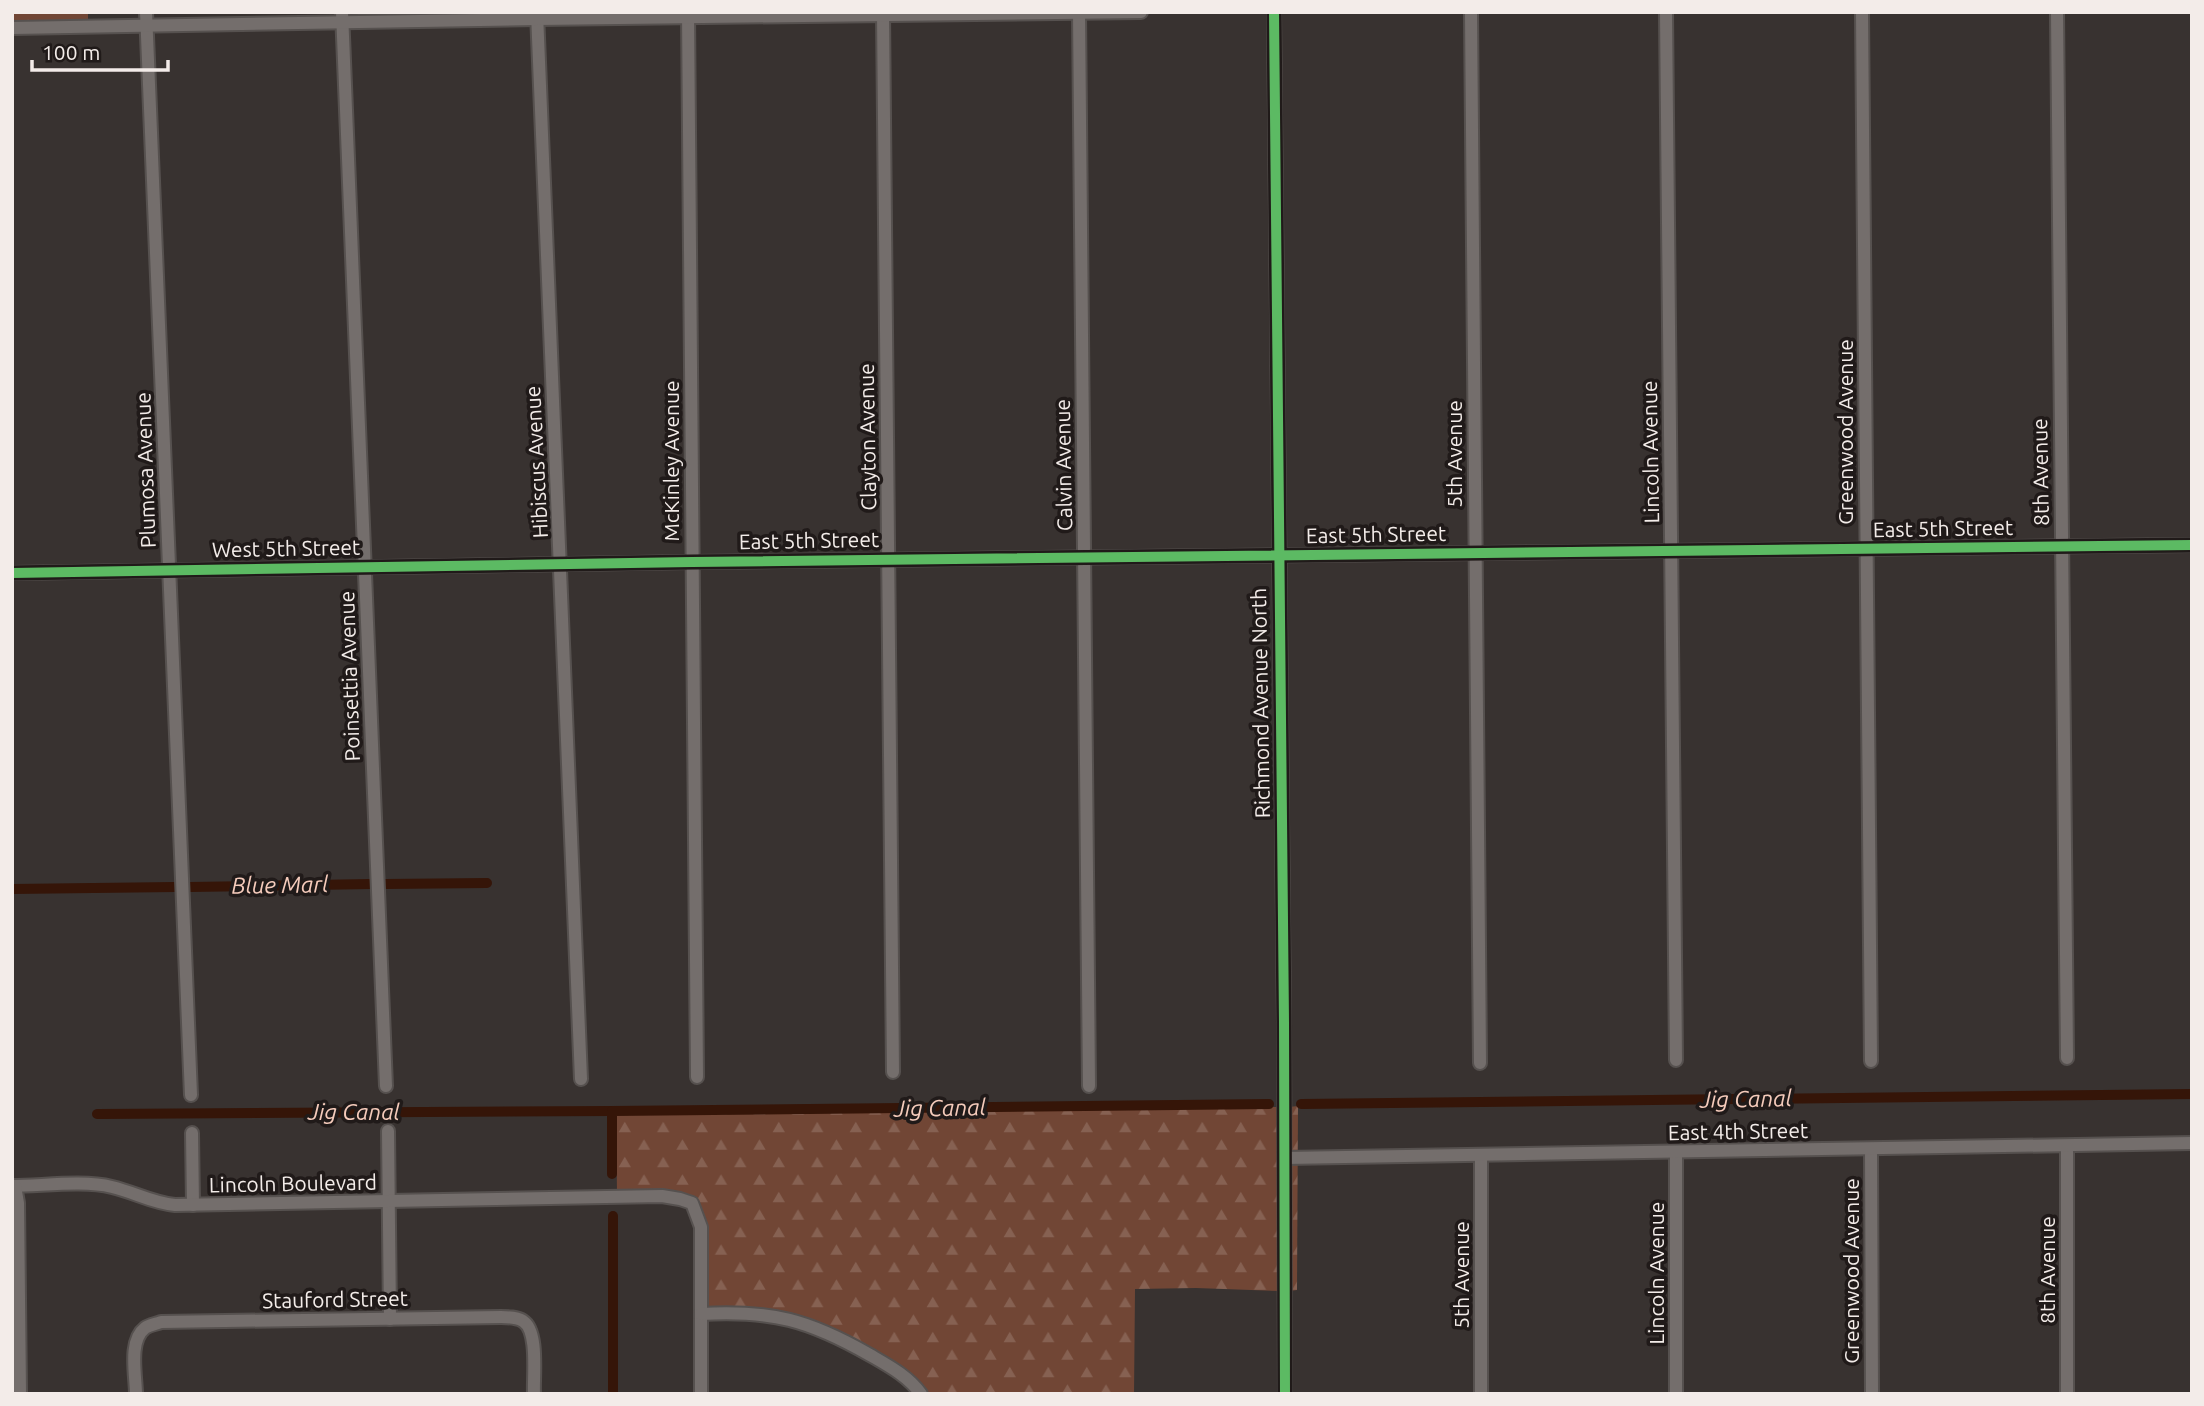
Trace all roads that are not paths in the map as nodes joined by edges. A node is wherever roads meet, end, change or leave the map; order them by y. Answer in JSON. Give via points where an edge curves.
{"nodes":[{"id":1,"x":1141,"y":12,"type":"edge"},
{"id":2,"x":1275,"y":12,"type":"edge"},
{"id":3,"x":1471,"y":12,"type":"edge"},
{"id":4,"x":1666,"y":12,"type":"edge"},
{"id":5,"x":1862,"y":12,"type":"edge"},
{"id":6,"x":2057,"y":12,"type":"edge"},
{"id":7,"x":884,"y":13,"type":"edge"},
{"id":8,"x":1079,"y":13,"type":"edge"},
{"id":9,"x":537,"y":15,"type":"edge"},
{"id":10,"x":688,"y":15,"type":"edge"},
{"id":11,"x":342,"y":17,"type":"edge"},
{"id":12,"x":146,"y":19,"type":"edge"},
{"id":13,"x":12,"y":28,"type":"edge"},
{"id":14,"x":2192,"y":545,"type":"edge"},
{"id":15,"x":2061,"y":547,"type":"junction"},
{"id":16,"x":1866,"y":549,"type":"junction"},
{"id":17,"x":1671,"y":551,"type":"junction"},
{"id":18,"x":1475,"y":553,"type":"junction"},
{"id":19,"x":1279,"y":556,"type":"junction"},
{"id":20,"x":1085,"y":557,"type":"junction"},
{"id":21,"x":888,"y":560,"type":"junction"},
{"id":22,"x":692,"y":562,"type":"junction"},
{"id":23,"x":561,"y":564,"type":"junction"},
{"id":24,"x":365,"y":567,"type":"junction"},
{"id":25,"x":169,"y":570,"type":"junction"},
{"id":26,"x":12,"y":573,"type":"edge"},
{"id":27,"x":2067,"y":1058,"type":"dead end"},
{"id":28,"x":1675,"y":1060,"type":"dead end"},
{"id":29,"x":1871,"y":1061,"type":"dead end"},
{"id":30,"x":1480,"y":1063,"type":"dead end"},
{"id":31,"x":892,"y":1072,"type":"dead end"},
{"id":32,"x":697,"y":1077,"type":"dead end"},
{"id":33,"x":581,"y":1079,"type":"dead end"},
{"id":34,"x":386,"y":1086,"type":"dead end"},
{"id":35,"x":1089,"y":1086,"type":"dead end"},
{"id":36,"x":191,"y":1095,"type":"dead end"},
{"id":37,"x":388,"y":1130,"type":"dead end"},
{"id":38,"x":192,"y":1133,"type":"dead end"},
{"id":39,"x":2192,"y":1143,"type":"edge"},
{"id":40,"x":2067,"y":1146,"type":"junction"},
{"id":41,"x":1871,"y":1149,"type":"junction"},
{"id":42,"x":1676,"y":1153,"type":"junction"},
{"id":43,"x":1481,"y":1156,"type":"junction"},
{"id":44,"x":1285,"y":1158,"type":"junction"},
{"id":45,"x":14,"y":1186,"type":"edge"},
{"id":46,"x":388,"y":1202,"type":"junction"},
{"id":47,"x":193,"y":1205,"type":"junction"},
{"id":48,"x":701,"y":1314,"type":"junction"},
{"id":49,"x":390,"y":1319,"type":"junction"},
{"id":50,"x":20,"y":1394,"type":"edge"},
{"id":51,"x":136,"y":1394,"type":"edge"},
{"id":52,"x":534,"y":1394,"type":"edge"},
{"id":53,"x":701,"y":1394,"type":"edge"},
{"id":54,"x":920,"y":1394,"type":"edge"},
{"id":55,"x":1285,"y":1394,"type":"edge"},
{"id":56,"x":1481,"y":1394,"type":"edge"},
{"id":57,"x":1676,"y":1394,"type":"edge"},
{"id":58,"x":1872,"y":1394,"type":"edge"},
{"id":59,"x":2067,"y":1394,"type":"edge"}],
"edges":[{"from":1,"to":8,"type":"street"},
{"from":2,"to":19,"type":"street","name":"Richmond Avenue North"},
{"from":3,"to":18,"type":"street","name":"5th Avenue"},
{"from":4,"to":17,"type":"street","name":"Lincoln Avenue"},
{"from":5,"to":16,"type":"street","name":"Greenwood Avenue"},
{"from":6,"to":15,"type":"street","name":"8th Avenue"},
{"from":7,"to":8,"type":"street"},
{"from":7,"to":10,"type":"street"},
{"from":7,"to":21,"type":"street","name":"Clayton Avenue"},
{"from":8,"to":20,"type":"street","name":"Calvin Avenue"},
{"from":9,"to":10,"type":"street"},
{"from":9,"to":11,"type":"street"},
{"from":9,"to":23,"type":"street","name":"Hibiscus Avenue"},
{"from":10,"to":22,"type":"street","name":"McKinley Avenue"},
{"from":11,"to":12,"type":"street"},
{"from":11,"to":24,"type":"street","name":"Poinsettia Avenue"},
{"from":12,"to":13,"type":"street"},
{"from":12,"to":25,"type":"street","name":"Plumosa Avenue"},
{"from":14,"to":15,"type":"street","name":"East 5th Street"},
{"from":15,"to":16,"type":"street","name":"East 5th Street"},
{"from":15,"to":27,"type":"street","name":"8th Avenue"},
{"from":16,"to":17,"type":"street","name":"East 5th Street"},
{"from":16,"to":29,"type":"street","name":"Greenwood Avenue"},
{"from":17,"to":18,"type":"street","name":"East 5th Street"},
{"from":17,"to":28,"type":"street","name":"Lincoln Avenue"},
{"from":18,"to":19,"type":"street","name":"East 5th Street"},
{"from":18,"to":30,"type":"street","name":"5th Avenue"},
{"from":19,"to":20,"type":"street","name":"East 5th Street"},
{"from":19,"to":44,"type":"street","name":"Richmond Avenue North"},
{"from":20,"to":21,"type":"street","name":"East 5th Street"},
{"from":20,"to":35,"type":"street","name":"Calvin Avenue"},
{"from":21,"to":22,"type":"street","name":"East 5th Street"},
{"from":21,"to":31,"type":"street","name":"Clayton Avenue"},
{"from":22,"to":23,"type":"street","name":"East 5th Street"},
{"from":22,"to":32,"type":"street","name":"McKinley Avenue"},
{"from":23,"to":24,"type":"street","name":"West 5th Street"},
{"from":23,"to":33,"type":"street","name":"Hibiscus Avenue"},
{"from":24,"to":25,"type":"street","name":"West 5th Street"},
{"from":24,"to":34,"type":"street","name":"Poinsettia Avenue"},
{"from":25,"to":26,"type":"street","name":"West 5th Street"},
{"from":25,"to":36,"type":"street","name":"Plumosa Avenue"},
{"from":37,"to":46,"type":"street"},
{"from":38,"to":47,"type":"street"},
{"from":39,"to":40,"type":"street","name":"East 4th Street"},
{"from":40,"to":41,"type":"street","name":"East 4th Street"},
{"from":40,"to":59,"type":"street","name":"8th Avenue"},
{"from":41,"to":42,"type":"street","name":"East 4th Street"},
{"from":41,"to":58,"type":"street","name":"Greenwood Avenue"},
{"from":42,"to":43,"type":"street","name":"East 4th Street"},
{"from":42,"to":57,"type":"street","name":"Lincoln Avenue"},
{"from":43,"to":44,"type":"street","name":"East 4th Street"},
{"from":43,"to":56,"type":"street","name":"5th Avenue"},
{"from":44,"to":55,"type":"street","name":"Richmond Avenue North"},
{"from":45,"to":47,"type":"street","name":"Lincoln Boulevard","via":[[98,1185],[158,1204]]},
{"from":45,"to":50,"type":"street","via":[[18,1203]]},
{"from":46,"to":47,"type":"street","name":"Lincoln Boulevard"},
{"from":46,"to":48,"type":"street","name":"Lincoln Boulevard","via":[[662,1196],[692,1203],[701,1227]]},
{"from":46,"to":49,"type":"street"},
{"from":48,"to":53,"type":"street"},
{"from":48,"to":54,"type":"street","via":[[762,1314],[831,1333],[905,1376]]},
{"from":49,"to":51,"type":"street","name":"Stauford Street","via":[[161,1322],[145,1327],[135,1346]]},
{"from":49,"to":52,"type":"street","name":"Stauford Street","via":[[511,1317],[525,1323],[533,1338]]}]}
